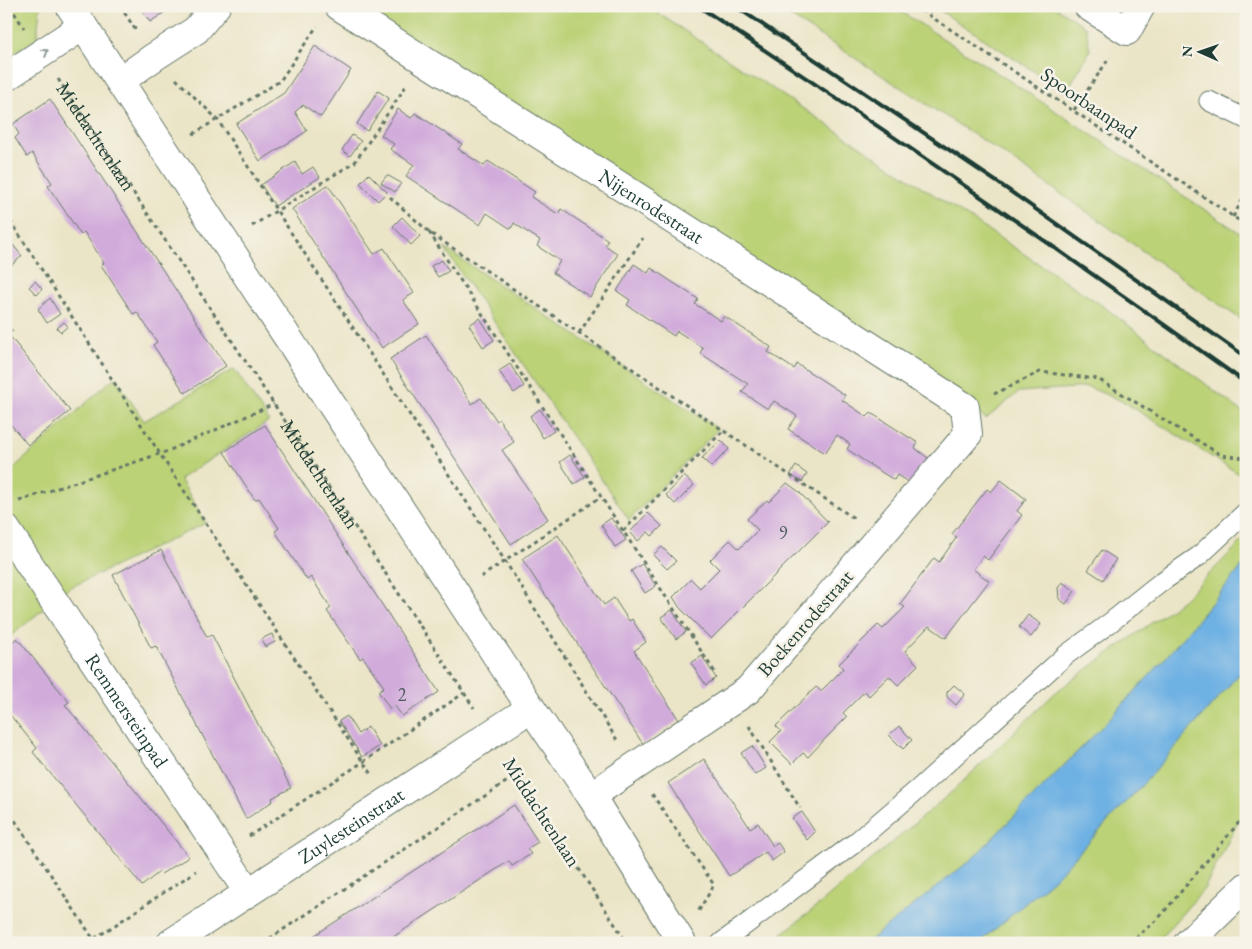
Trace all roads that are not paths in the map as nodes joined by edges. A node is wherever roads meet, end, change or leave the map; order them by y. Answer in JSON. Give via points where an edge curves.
{"nodes":[{"id":1,"x":216,"y":6,"type":"edge"},
{"id":2,"x":1088,"y":6,"type":"edge"},
{"id":3,"x":1141,"y":6,"type":"edge"},
{"id":4,"x":329,"y":15,"type":"edge"},
{"id":5,"x":77,"y":16,"type":"edge"},
{"id":6,"x":6,"y":77,"type":"edge"},
{"id":7,"x":120,"y":81,"type":"junction"},
{"id":8,"x":1209,"y":101,"type":"dead end"},
{"id":9,"x":1246,"y":119,"type":"edge"},
{"id":10,"x":966,"y":412,"type":"joint"},
{"id":11,"x":1246,"y":512,"type":"edge"},
{"id":12,"x":6,"y":529,"type":"edge"},
{"id":13,"x":531,"y":708,"type":"junction"},
{"id":14,"x":591,"y":796,"type":"junction"},
{"id":15,"x":1246,"y":887,"type":"edge"},
{"id":16,"x":248,"y":892,"type":"junction"},
{"id":17,"x":1195,"y":941,"type":"edge"},
{"id":18,"x":682,"y":942,"type":"edge"},
{"id":19,"x":171,"y":943,"type":"edge"},
{"id":20,"x":721,"y":943,"type":"edge"}],
"edges":[{"from":1,"to":7,"type":"street","via":[[196,30]]},
{"from":2,"to":3,"type":"street","via":[[1127,31]]},
{"from":4,"to":10,"type":"street","name":"Nijenrodestraat","via":[[424,60]]},
{"from":6,"to":5,"type":"street","one_way":true,"via":[[42,54]]},
{"from":5,"to":7,"type":"street"},
{"from":7,"to":13,"type":"street"},
{"from":8,"to":9,"type":"lane"},
{"from":10,"to":14,"type":"street","name":"Boekenrodestraat","via":[[968,434],[748,690]]},
{"from":11,"to":20,"type":"lane","via":[[1198,556],[1066,655],[856,842]]},
{"from":12,"to":16,"type":"street","name":"Remmersteinpad"},
{"from":13,"to":14,"type":"street"},
{"from":13,"to":16,"type":"street","name":"Zuylesteinstraat"},
{"from":14,"to":18,"type":"street"},
{"from":15,"to":17,"type":"street"},
{"from":16,"to":19,"type":"street","name":"Zuylesteinstraat"}]}
